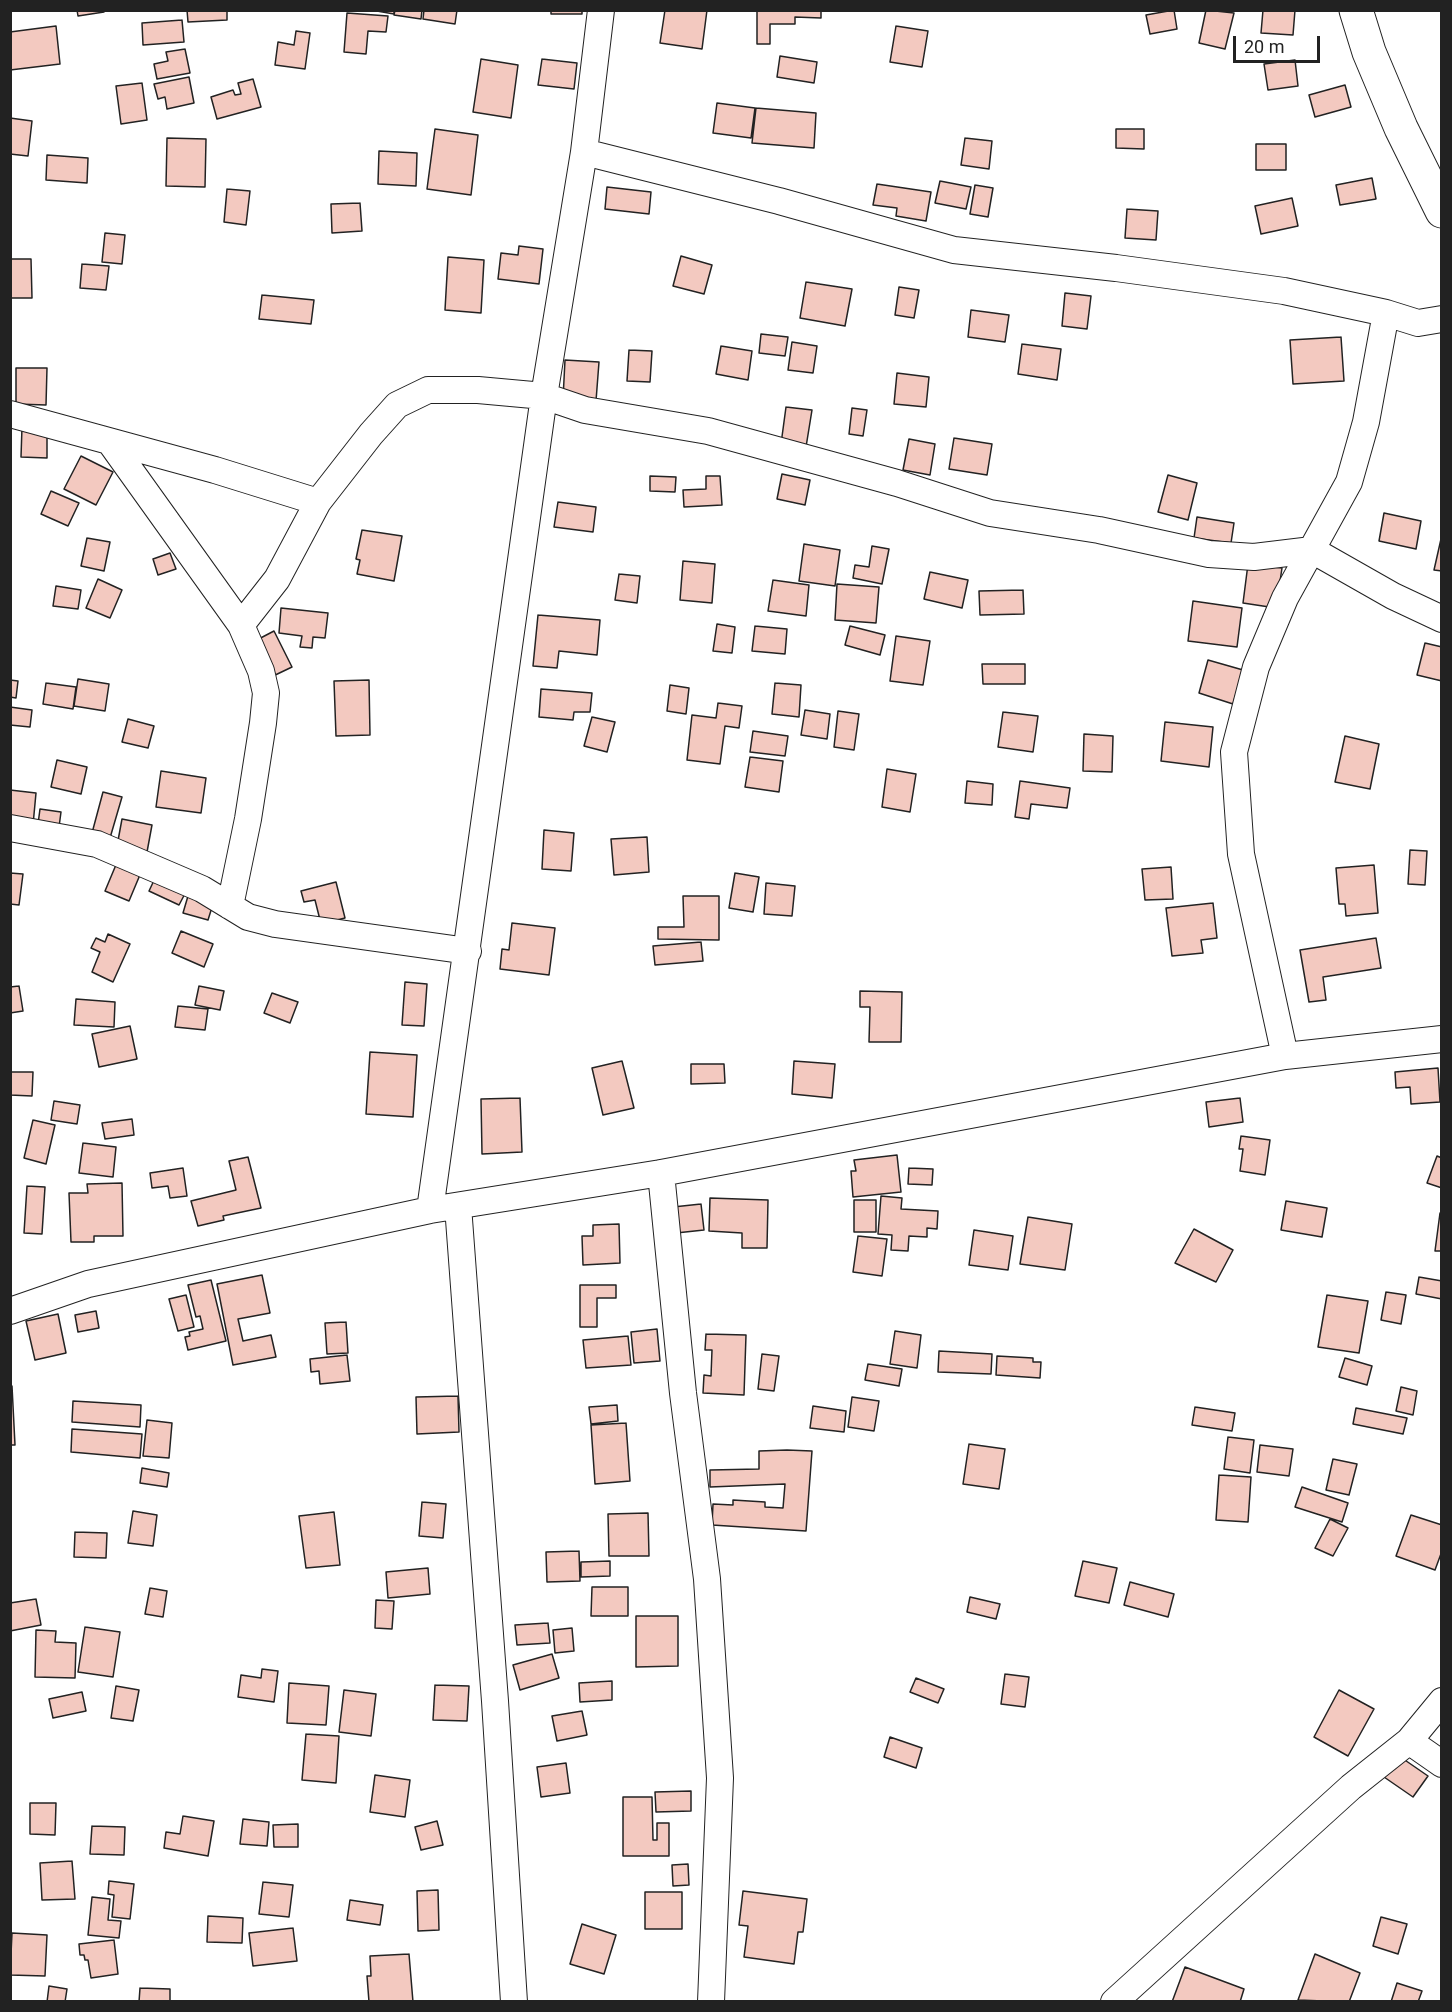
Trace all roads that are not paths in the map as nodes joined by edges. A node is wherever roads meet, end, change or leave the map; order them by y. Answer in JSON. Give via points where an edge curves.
{"nodes":[{"id":1,"x":601,"y":10,"type":"edge"},
{"id":2,"x":1356,"y":10,"type":"edge"},
{"id":3,"x":584,"y":152,"type":"junction"},
{"id":4,"x":1442,"y":211,"type":"edge"},
{"id":5,"x":1386,"y":313,"type":"junction"},
{"id":6,"x":1442,"y":318,"type":"edge"},
{"id":7,"x":544,"y":396,"type":"junction"},
{"id":8,"x":10,"y":414,"type":"edge"},
{"id":9,"x":110,"y":442,"type":"junction"},
{"id":10,"x":318,"y":502,"type":"junction"},
{"id":11,"x":1312,"y":550,"type":"junction"},
{"id":12,"x":1442,"y":620,"type":"edge"},
{"id":13,"x":241,"y":625,"type":"junction"},
{"id":14,"x":10,"y":828,"type":"edge"},
{"id":15,"x":230,"y":906,"type":"junction"},
{"id":16,"x":468,"y":951,"type":"junction"},
{"id":17,"x":1442,"y":1039,"type":"edge"},
{"id":18,"x":1286,"y":1056,"type":"junction"},
{"id":19,"x":661,"y":1173,"type":"junction"},
{"id":20,"x":458,"y":1206,"type":"junction"},
{"id":21,"x":430,"y":1210,"type":"junction"},
{"id":22,"x":10,"y":1311,"type":"edge"},
{"id":23,"x":1442,"y":1701,"type":"edge"},
{"id":24,"x":1409,"y":1741,"type":"junction"},
{"id":25,"x":1442,"y":1764,"type":"edge"},
{"id":26,"x":514,"y":2001,"type":"edge"},
{"id":27,"x":711,"y":2001,"type":"edge"},
{"id":28,"x":1114,"y":2001,"type":"edge"}],
"edges":[{"from":1,"to":3,"type":"street"},
{"from":2,"to":4,"type":"street","via":[[1401,128]]},
{"from":3,"to":5,"type":"street","via":[[954,250],[1284,291]]},
{"from":3,"to":7,"type":"street"},
{"from":5,"to":6,"type":"street","via":[[1418,323]]},
{"from":5,"to":11,"type":"street","via":[[1366,422],[1349,482]]},
{"from":7,"to":10,"type":"street","via":[[428,390],[397,405]]},
{"from":7,"to":11,"type":"street","via":[[585,410],[708,431],[990,513],[1099,530],[1209,554],[1254,557]]},
{"from":7,"to":16,"type":"street"},
{"from":8,"to":9,"type":"street"},
{"from":9,"to":10,"type":"street"},
{"from":9,"to":13,"type":"street"},
{"from":10,"to":13,"type":"street","via":[[277,579]]},
{"from":11,"to":12,"type":"street"},
{"from":11,"to":18,"type":"street","via":[[1285,598],[1256,667],[1234,752],[1241,854]]},
{"from":13,"to":15,"type":"street","via":[[266,693],[248,819]]},
{"from":14,"to":15,"type":"street","via":[[98,844],[202,889]]},
{"from":15,"to":16,"type":"street","via":[[248,917],[275,924]]},
{"from":16,"to":21,"type":"street"},
{"from":17,"to":18,"type":"street"},
{"from":18,"to":19,"type":"street"},
{"from":19,"to":20,"type":"street"},
{"from":19,"to":27,"type":"street","via":[[707,1579],[720,1778]]},
{"from":20,"to":21,"type":"street"},
{"from":20,"to":26,"type":"street"},
{"from":21,"to":22,"type":"street","via":[[88,1284]]},
{"from":23,"to":24,"type":"street"},
{"from":24,"to":25,"type":"street"},
{"from":24,"to":28,"type":"street","via":[[1351,1787]]}]}
